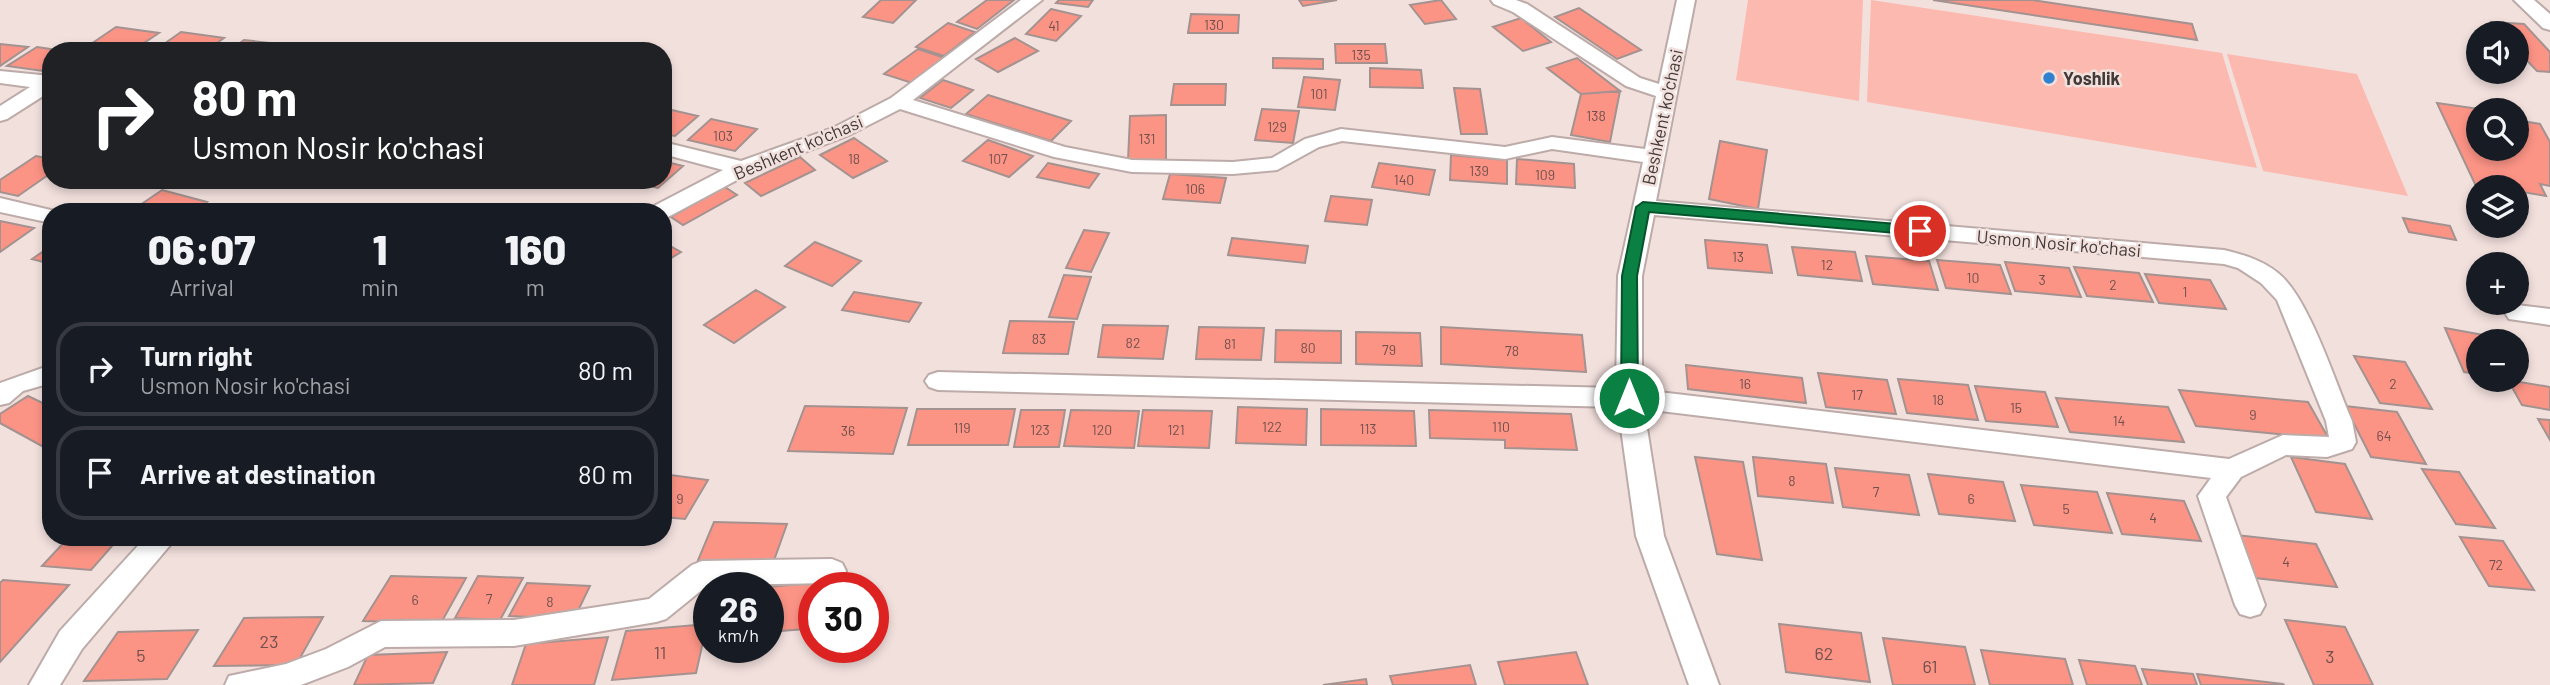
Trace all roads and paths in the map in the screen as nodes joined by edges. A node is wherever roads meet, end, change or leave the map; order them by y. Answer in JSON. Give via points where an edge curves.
{"nodes":[{"id":1,"x":1033,"y":0,"type":"edge"},
{"id":2,"x":1500,"y":0,"type":"edge"},
{"id":3,"x":1686,"y":0,"type":"edge"},
{"id":4,"x":2523,"y":0,"type":"edge"},
{"id":5,"x":2550,"y":24,"type":"edge"},
{"id":6,"x":0,"y":77,"type":"edge"},
{"id":7,"x":42,"y":82,"type":"edge"},
{"id":8,"x":42,"y":88,"type":"edge"},
{"id":9,"x":1667,"y":93,"type":"junction"},
{"id":10,"x":898,"y":102,"type":"junction"},
{"id":11,"x":0,"y":115,"type":"edge"},
{"id":12,"x":672,"y":150,"type":"edge"},
{"id":13,"x":1654,"y":157,"type":"junction"},
{"id":14,"x":742,"y":168,"type":"junction"},
{"id":15,"x":0,"y":205,"type":"edge"},
{"id":16,"x":672,"y":206,"type":"edge"},
{"id":17,"x":1643,"y":207,"type":"junction"},
{"id":18,"x":42,"y":214,"type":"edge"},
{"id":19,"x":2529,"y":314,"type":"edge"},
{"id":20,"x":2550,"y":317,"type":"edge"},
{"id":21,"x":42,"y":377,"type":"edge"},
{"id":22,"x":938,"y":381,"type":"dead end"},
{"id":23,"x":0,"y":396,"type":"edge"},
{"id":24,"x":1629,"y":398,"type":"junction"},
{"id":25,"x":2232,"y":470,"type":"junction"},
{"id":26,"x":155,"y":546,"type":"edge"},
{"id":27,"x":832,"y":571,"type":"dead end"},
{"id":28,"x":2250,"y":605,"type":"dead end"},
{"id":29,"x":44,"y":685,"type":"edge"},
{"id":30,"x":240,"y":685,"type":"edge"},
{"id":31,"x":1704,"y":685,"type":"edge"}],
"edges":[{"from":1,"to":10,"type":"street","name":"Beshkent ko'chasi"},
{"from":2,"to":9,"type":"street","via":[[1520,8],[1633,82]]},
{"from":3,"to":9,"type":"street","name":"Beshkent ko'chasi"},
{"from":4,"to":5,"type":"street"},
{"from":6,"to":7,"type":"street"},
{"from":8,"to":11,"type":"street"},
{"from":9,"to":13,"type":"street","name":"Beshkent ko'chasi"},
{"from":10,"to":13,"type":"street","via":[[1061,153],[1132,166],[1277,164],[1312,143],[1340,135],[1505,153],[1552,143]]},
{"from":10,"to":14,"type":"street","name":"Beshkent ko'chasi","via":[[840,132]]},
{"from":12,"to":14,"type":"street"},
{"from":13,"to":17,"type":"street","name":"Beshkent ko'chasi"},
{"from":14,"to":16,"type":"street","name":"Beshkent ko'chasi"},
{"from":15,"to":18,"type":"street"},
{"from":17,"to":24,"type":"street","name":"Beshkent ko'chasi","via":[[1630,276]]},
{"from":17,"to":25,"type":"street","name":"Usmon Nosir ko'chasi","via":[[2224,257],[2246,264],[2270,278],[2287,296],[2339,421],[2343,442],[2328,447],[2283,445]]},
{"from":19,"to":20,"type":"street"},
{"from":21,"to":23,"type":"street","via":[[14,385]]},
{"from":22,"to":24,"type":"street"},
{"from":24,"to":25,"type":"street"},
{"from":24,"to":31,"type":"street","name":"Beshkent ko'chasi","via":[[1650,536]]},
{"from":25,"to":28,"type":"street","via":[[2212,496]]},
{"from":26,"to":29,"type":"street","via":[[71,639]]},
{"from":27,"to":30,"type":"street","via":[[702,573],[656,610],[514,634],[382,634],[287,677]]}]}
